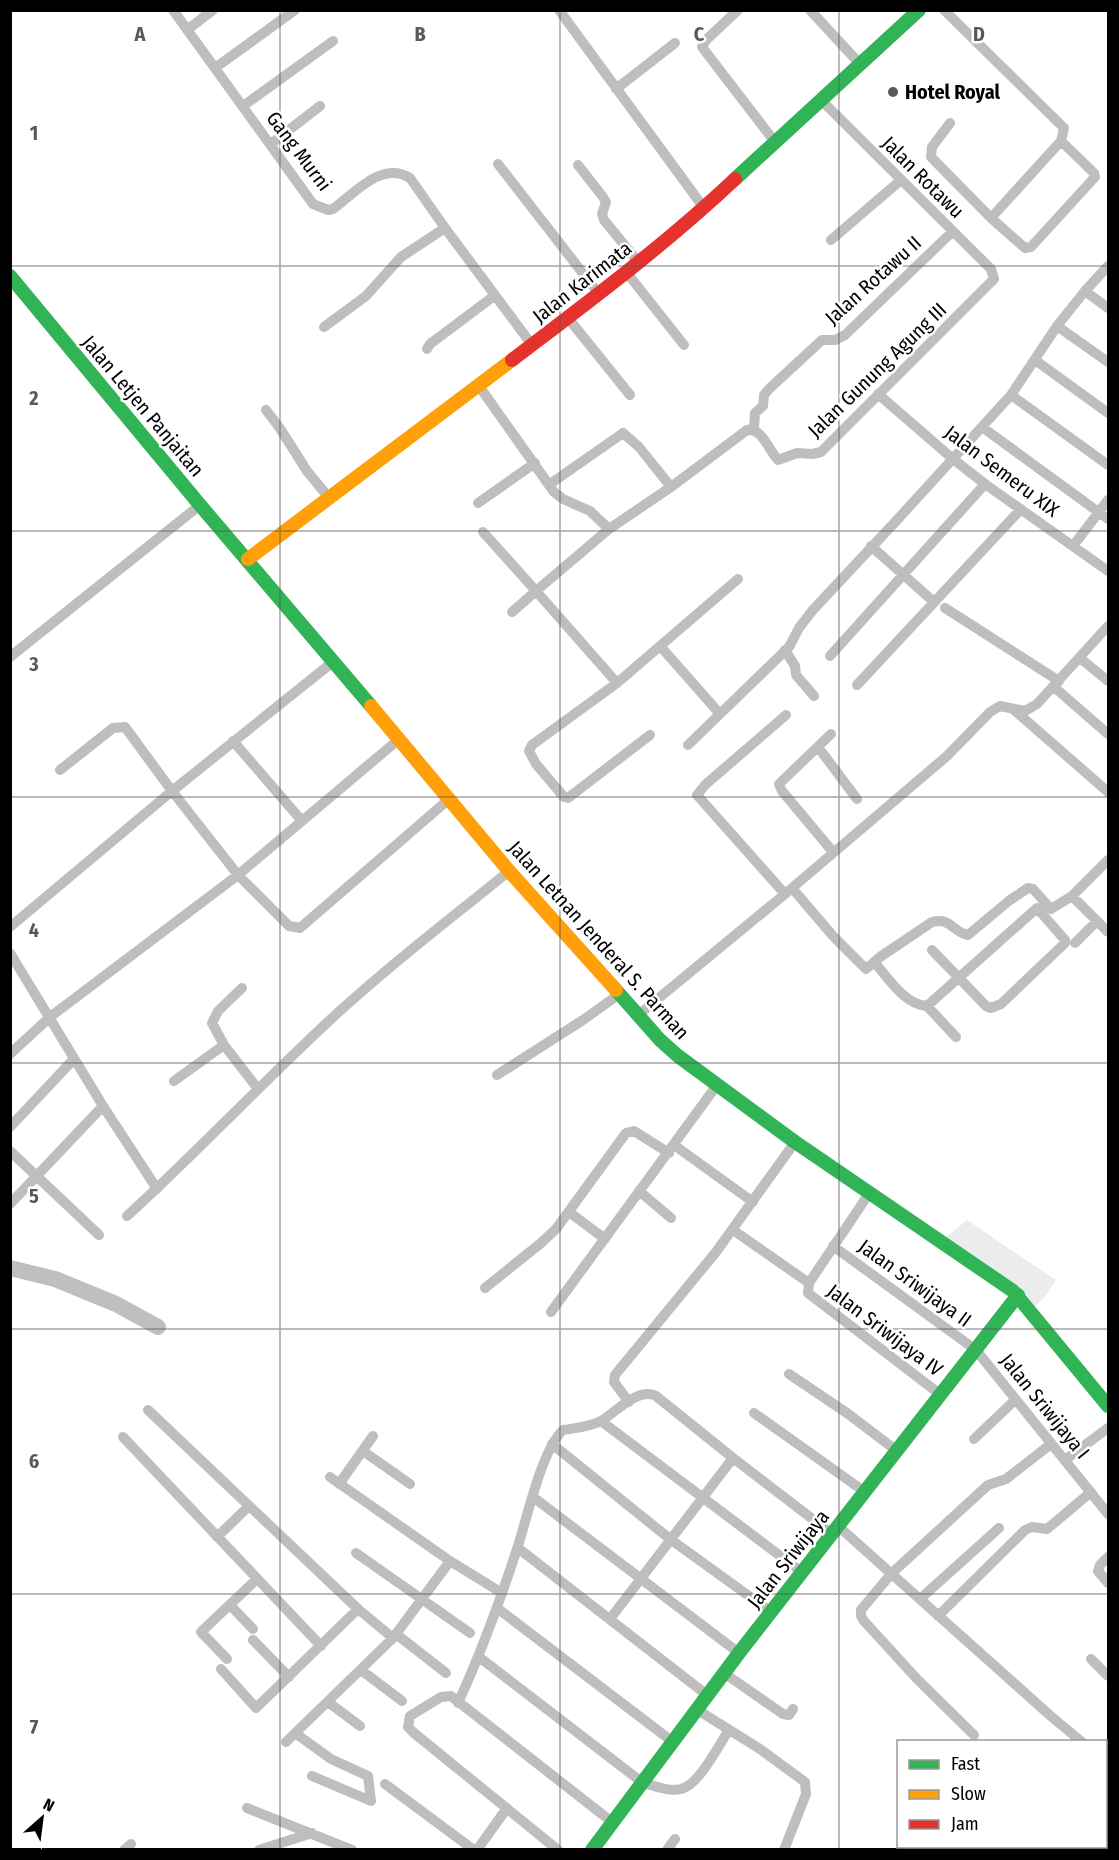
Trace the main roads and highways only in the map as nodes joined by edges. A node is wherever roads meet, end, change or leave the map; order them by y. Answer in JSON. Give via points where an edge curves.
{"nodes":[{"id":1,"x":919,"y":10,"type":"edge"},
{"id":2,"x":10,"y":276,"type":"edge"},
{"id":3,"x":248,"y":559,"type":"junction"},
{"id":4,"x":1018,"y":1295,"type":"junction"},
{"id":5,"x":1108,"y":1406,"type":"edge"},
{"id":6,"x":592,"y":1850,"type":"edge"}],
"edges":[{"from":1,"to":3,"type":"main road","name":"Jalan Karimata","via":[[704,208],[627,273]]},
{"from":2,"to":3,"type":"main road","name":"Jalan Letjen Panjaitan"},
{"from":3,"to":4,"type":"main road","name":"Jalan Letnan Jenderal S. Parman","via":[[448,800],[667,1047],[795,1142]]},
{"from":4,"to":5,"type":"main road","name":"Jalan Letnan Jenderal S. Parman"},
{"from":4,"to":6,"type":"main road","name":"Jalan Sriwijaya","via":[[696,1709]]}]}
